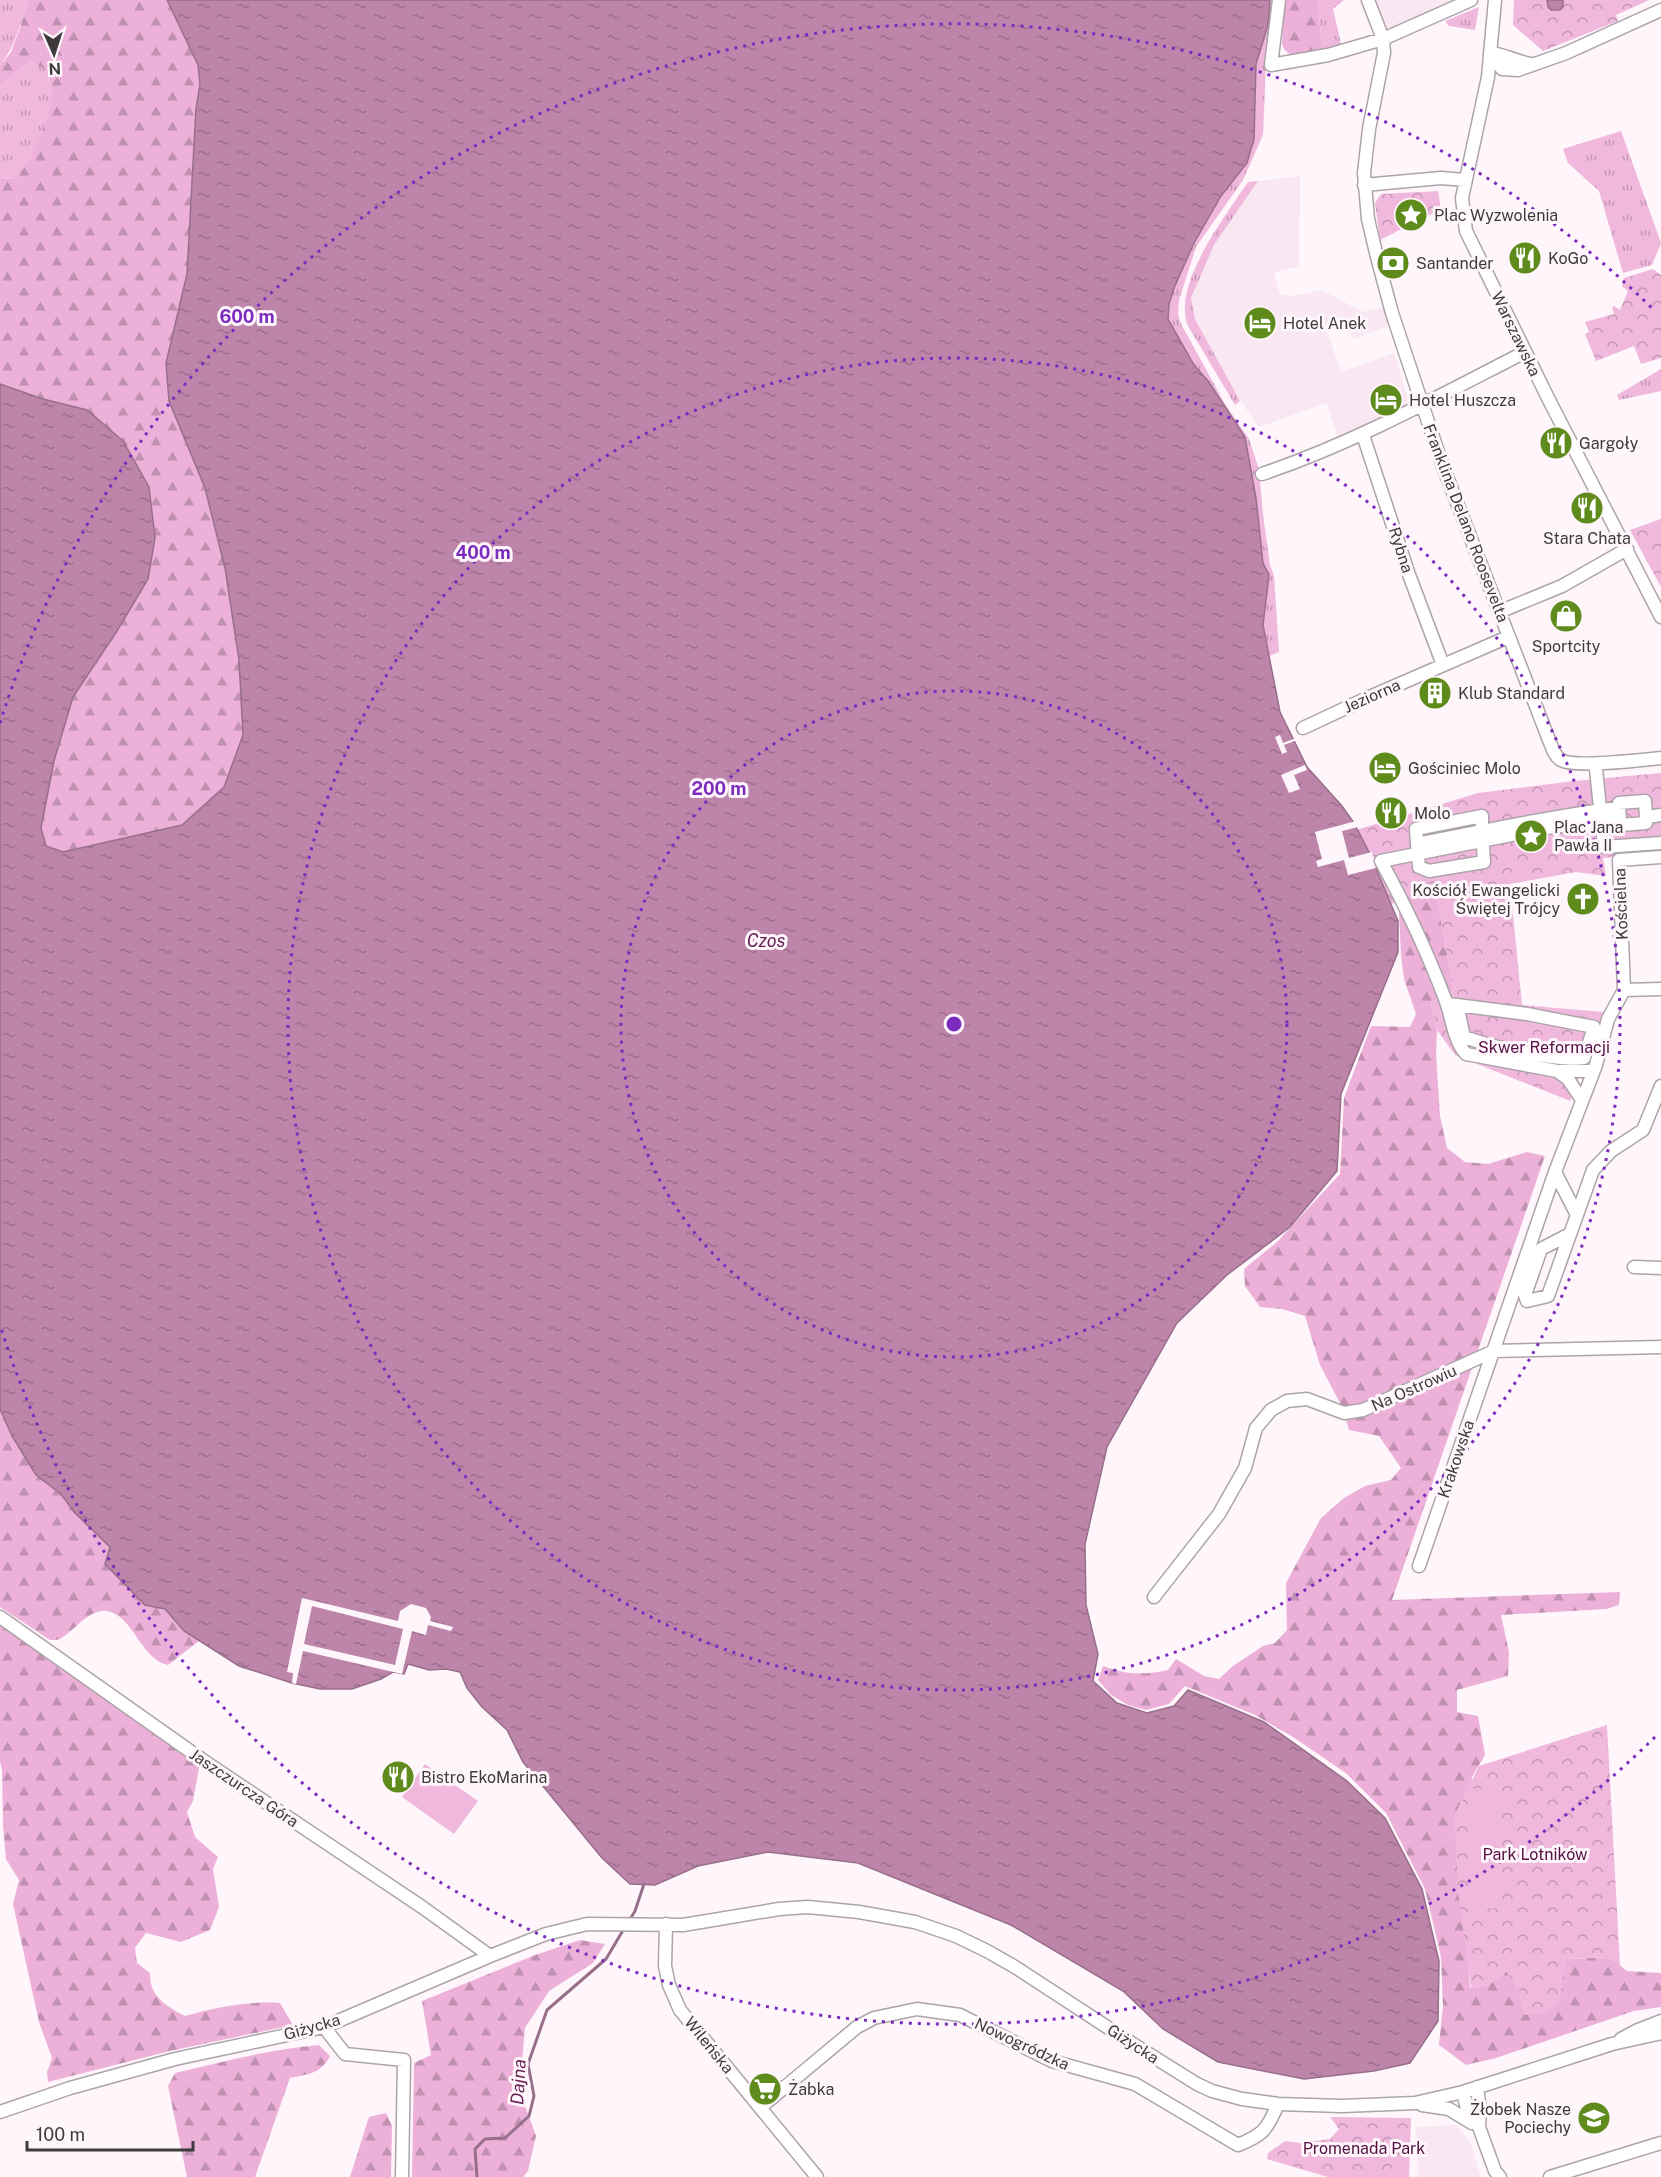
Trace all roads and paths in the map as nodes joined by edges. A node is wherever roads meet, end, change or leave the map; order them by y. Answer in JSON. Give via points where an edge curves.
{"nodes":[{"id":1,"x":1279,"y":0,"type":"edge"},
{"id":2,"x":1368,"y":0,"type":"edge"},
{"id":3,"x":1471,"y":0,"type":"edge"},
{"id":4,"x":1496,"y":0,"type":"edge"},
{"id":5,"x":1661,"y":10,"type":"edge"},
{"id":6,"x":1383,"y":39,"type":"junction"},
{"id":7,"x":1490,"y":53,"type":"junction"},
{"id":8,"x":1465,"y":180,"type":"junction"},
{"id":9,"x":1364,"y":185,"type":"junction"},
{"id":10,"x":1525,"y":352,"type":"junction"},
{"id":11,"x":1422,"y":405,"type":"junction"},
{"id":12,"x":1364,"y":435,"type":"junction"},
{"id":13,"x":1262,"y":474,"type":"dead end"},
{"id":14,"x":1628,"y":549,"type":"junction"},
{"id":15,"x":1499,"y":612,"type":"junction"},
{"id":16,"x":1660,"y":614,"type":"edge"},
{"id":17,"x":1508,"y":637,"type":"junction"},
{"id":18,"x":1443,"y":665,"type":"junction"},
{"id":19,"x":1303,"y":728,"type":"dead end"},
{"id":20,"x":1661,"y":758,"type":"edge"},
{"id":21,"x":1596,"y":769,"type":"dead end"},
{"id":22,"x":1620,"y":813,"type":"junction"},
{"id":23,"x":1601,"y":815,"type":"junction"},
{"id":24,"x":1661,"y":815,"type":"edge"},
{"id":25,"x":1646,"y":817,"type":"junction"},
{"id":26,"x":1483,"y":836,"type":"junction"},
{"id":27,"x":1661,"y":843,"type":"edge"},
{"id":28,"x":1418,"y":849,"type":"junction"},
{"id":29,"x":1661,"y":857,"type":"edge"},
{"id":30,"x":1661,"y":989,"type":"edge"},
{"id":31,"x":1624,"y":990,"type":"junction"},
{"id":32,"x":1452,"y":1005,"type":"junction"},
{"id":33,"x":1608,"y":1019,"type":"junction"},
{"id":34,"x":1594,"y":1027,"type":"junction"},
{"id":35,"x":1595,"y":1068,"type":"junction"},
{"id":36,"x":1557,"y":1071,"type":"junction"},
{"id":37,"x":1609,"y":1071,"type":"dead end"},
{"id":38,"x":1661,"y":1086,"type":"edge"},
{"id":39,"x":1582,"y":1100,"type":"junction"},
{"id":40,"x":1555,"y":1172,"type":"junction"},
{"id":41,"x":1577,"y":1215,"type":"junction"},
{"id":42,"x":1570,"y":1234,"type":"junction"},
{"id":43,"x":1634,"y":1267,"type":"dead end"},
{"id":44,"x":1661,"y":1268,"type":"edge"},
{"id":45,"x":1661,"y":1347,"type":"edge"},
{"id":46,"x":1494,"y":1351,"type":"junction"},
{"id":47,"x":1419,"y":1566,"type":"dead end"},
{"id":48,"x":1154,"y":1597,"type":"dead end"},
{"id":49,"x":0,"y":1617,"type":"edge"},
{"id":50,"x":666,"y":1924,"type":"junction"},
{"id":51,"x":490,"y":1956,"type":"junction"},
{"id":52,"x":1661,"y":2021,"type":"edge"},
{"id":53,"x":324,"y":2027,"type":"junction"},
{"id":54,"x":1661,"y":2033,"type":"edge"},
{"id":55,"x":1612,"y":2044,"type":"junction"},
{"id":56,"x":1477,"y":2087,"type":"junction"},
{"id":57,"x":1463,"y":2092,"type":"junction"},
{"id":58,"x":1414,"y":2103,"type":"junction"},
{"id":59,"x":1278,"y":2104,"type":"junction"},
{"id":60,"x":761,"y":2107,"type":"junction"},
{"id":61,"x":0,"y":2112,"type":"edge"},
{"id":62,"x":1479,"y":2127,"type":"junction"},
{"id":63,"x":1661,"y":2143,"type":"edge"},
{"id":64,"x":402,"y":2177,"type":"edge"},
{"id":65,"x":816,"y":2177,"type":"edge"},
{"id":66,"x":1500,"y":2177,"type":"edge"},
{"id":67,"x":1550,"y":2177,"type":"edge"}],
"edges":[{"from":1,"to":6,"type":"street","via":[[1271,65],[1328,55]]},
{"from":2,"to":6,"type":"street"},
{"from":3,"to":6,"type":"street"},
{"from":4,"to":7,"type":"street","name":"Warszawska"},
{"from":5,"to":7,"type":"street","via":[[1518,70],[1502,69]]},
{"from":6,"to":9,"type":"street","name":"Franklina Delano Roosevelta"},
{"from":7,"to":8,"type":"street","name":"Warszawska"},
{"from":8,"to":9,"type":"street","via":[[1441,178]]},
{"from":8,"to":10,"type":"street","name":"Warszawska","via":[[1466,231]]},
{"from":9,"to":11,"type":"street","name":"Franklina Delano Roosevelta","via":[[1377,256]]},
{"from":10,"to":11,"type":"street"},
{"from":10,"to":14,"type":"street","name":"Warszawska"},
{"from":11,"to":12,"type":"street"},
{"from":11,"to":15,"type":"street","name":"Franklina Delano Roosevelta"},
{"from":12,"to":13,"type":"street"},
{"from":12,"to":18,"type":"street","name":"Rybna"},
{"from":14,"to":15,"type":"street","via":[[1562,586]]},
{"from":14,"to":16,"type":"street","name":"Warszawska"},
{"from":15,"to":17,"type":"street","name":"Franklina Delano Roosevelta"},
{"from":17,"to":18,"type":"street","name":"Jeziorna"},
{"from":17,"to":20,"type":"street","name":"Franklina Delano Roosevelta","via":[[1556,756],[1563,762]]},
{"from":18,"to":19,"type":"street","name":"Jeziorna"},
{"from":21,"to":23,"type":"street"},
{"from":22,"to":23,"type":"street"},
{"from":22,"to":25,"type":"street","via":[[1620,825],[1646,823]]},
{"from":22,"to":25,"type":"street","via":[[1619,803],[1645,801]]},
{"from":23,"to":26,"type":"street"},
{"from":23,"to":27,"type":"street","via":[[1604,847]]},
{"from":24,"to":25,"type":"street"},
{"from":26,"to":28,"type":"street"},
{"from":26,"to":28,"type":"street","via":[[1482,816],[1416,829]]},
{"from":26,"to":28,"type":"street","via":[[1484,862],[1430,872],[1419,867]]},
{"from":28,"to":32,"type":"street","via":[[1381,861]]},
{"from":29,"to":31,"type":"street","name":"Kościelna","via":[[1619,860]]},
{"from":30,"to":31,"type":"street"},
{"from":31,"to":33,"type":"street","name":"Krakowska"},
{"from":32,"to":34,"type":"street"},
{"from":32,"to":34,"type":"street","via":[[1464,1037],[1485,1045],[1570,1060],[1584,1058]]},
{"from":32,"to":36,"type":"street","via":[[1460,1047],[1466,1054]]},
{"from":33,"to":34,"type":"street"},
{"from":33,"to":35,"type":"street","name":"Krakowska"},
{"from":35,"to":36,"type":"street"},
{"from":35,"to":37,"type":"street"},
{"from":35,"to":39,"type":"street","name":"Krakowska"},
{"from":36,"to":39,"type":"street","via":[[1568,1079]]},
{"from":38,"to":41,"type":"street","via":[[1642,1130],[1611,1151],[1593,1170]]},
{"from":39,"to":40,"type":"street","name":"Krakowska"},
{"from":40,"to":41,"type":"street"},
{"from":40,"to":46,"type":"street","name":"Krakowska"},
{"from":41,"to":42,"type":"street"},
{"from":42,"to":42,"type":"street","via":[[1548,1296],[1527,1301],[1525,1295],[1541,1249]]},
{"from":43,"to":44,"type":"street"},
{"from":45,"to":46,"type":"street"},
{"from":46,"to":47,"type":"street","name":"Krakowska"},
{"from":46,"to":48,"type":"street","name":"Na Ostrowiu","via":[[1363,1410],[1344,1413],[1307,1399],[1287,1401],[1271,1410],[1256,1428],[1245,1468],[1219,1514]]},
{"from":49,"to":51,"type":"street","name":"Jaszczurcza Góra"},
{"from":50,"to":51,"type":"street","name":"Giżycka","via":[[587,1924],[546,1934]]},
{"from":50,"to":59,"type":"street","name":"Giżycka","via":[[683,1925],[808,1907],[915,1922],[996,1956],[1197,2084],[1228,2096]]},
{"from":50,"to":60,"type":"street","name":"Wileńska","via":[[665,1966],[681,2010]]},
{"from":51,"to":53,"type":"street","name":"Giżycka"},
{"from":52,"to":55,"type":"street","name":"Giżycka"},
{"from":53,"to":61,"type":"street","name":"Giżycka","via":[[175,2059]]},
{"from":53,"to":64,"type":"street","via":[[345,2054],[404,2060]]},
{"from":54,"to":55,"type":"street","name":"Giżycka"},
{"from":55,"to":56,"type":"street","name":"Giżycka"},
{"from":56,"to":57,"type":"street","name":"Giżycka"},
{"from":56,"to":62,"type":"street"},
{"from":57,"to":58,"type":"street","name":"Giżycka"},
{"from":57,"to":62,"type":"street","via":[[1467,2113]]},
{"from":58,"to":59,"type":"street","name":"Giżycka"},
{"from":58,"to":62,"type":"street","via":[[1449,2109]]},
{"from":59,"to":60,"type":"street","name":"Nowogródzka","via":[[1259,2137],[1238,2145],[1135,2084],[1052,2061],[960,2015],[918,2009],[874,2018],[857,2027]]},
{"from":60,"to":65,"type":"street","name":"Wileńska"},
{"from":62,"to":66,"type":"street"},
{"from":63,"to":67,"type":"street"}]}
